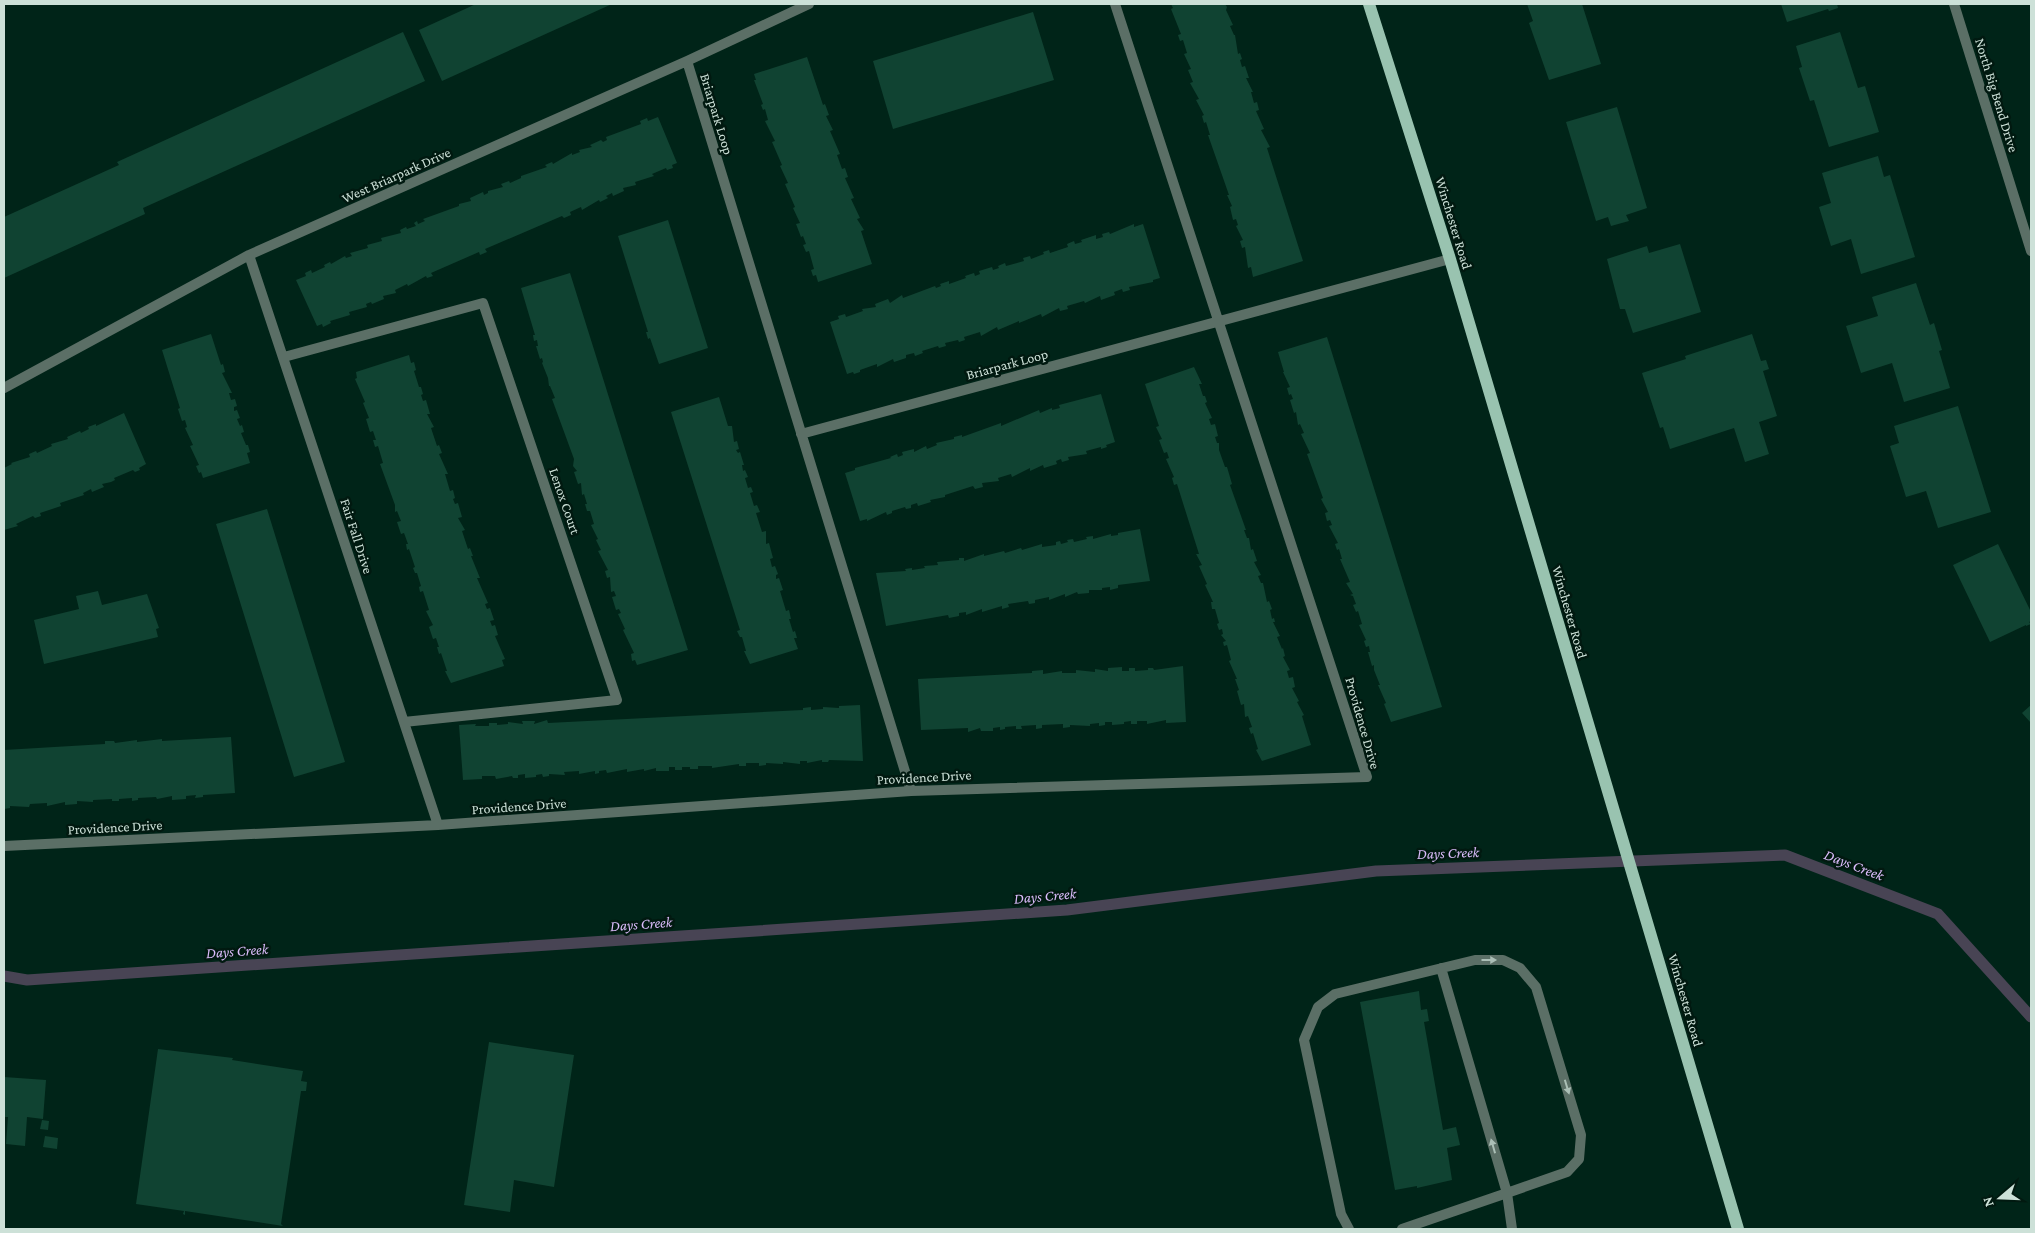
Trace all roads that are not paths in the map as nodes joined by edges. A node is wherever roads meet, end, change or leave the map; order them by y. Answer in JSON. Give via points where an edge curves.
{"nodes":[{"id":1,"x":809,"y":4,"type":"edge"},
{"id":2,"x":1116,"y":4,"type":"edge"},
{"id":3,"x":1369,"y":4,"type":"edge"},
{"id":4,"x":1954,"y":4,"type":"edge"},
{"id":5,"x":687,"y":61,"type":"junction"},
{"id":6,"x":2031,"y":251,"type":"edge"},
{"id":7,"x":250,"y":254,"type":"junction"},
{"id":8,"x":1450,"y":259,"type":"junction"},
{"id":9,"x":1221,"y":321,"type":"junction"},
{"id":10,"x":284,"y":357,"type":"junction"},
{"id":11,"x":4,"y":388,"type":"edge"},
{"id":12,"x":801,"y":434,"type":"junction"},
{"id":13,"x":404,"y":722,"type":"junction"},
{"id":14,"x":911,"y":791,"type":"junction"},
{"id":15,"x":438,"y":826,"type":"junction"},
{"id":16,"x":4,"y":846,"type":"edge"},
{"id":17,"x":1441,"y":968,"type":"junction"},
{"id":18,"x":1507,"y":1193,"type":"junction"},
{"id":19,"x":1349,"y":1229,"type":"edge"},
{"id":20,"x":1402,"y":1229,"type":"edge"},
{"id":21,"x":1512,"y":1229,"type":"edge"},
{"id":22,"x":1738,"y":1229,"type":"edge"}],
"edges":[{"from":1,"to":5,"type":"street","name":"West Briarpark Drive"},
{"from":2,"to":9,"type":"street"},
{"from":3,"to":8,"type":"main road","name":"Winchester Road"},
{"from":4,"to":6,"type":"street","name":"North Big Bend Drive"},
{"from":5,"to":7,"type":"street","name":"West Briarpark Drive"},
{"from":5,"to":12,"type":"street","name":"Briarpark Loop"},
{"from":7,"to":10,"type":"street","name":"Fair Fall Drive"},
{"from":7,"to":11,"type":"street","name":"West Briarpark Drive"},
{"from":8,"to":9,"type":"street","name":"Briarpark Loop"},
{"from":8,"to":22,"type":"main road","name":"Winchester Road"},
{"from":9,"to":12,"type":"street","name":"Briarpark Loop"},
{"from":9,"to":14,"type":"street","name":"Providence Drive","via":[[1367,777]]},
{"from":10,"to":13,"type":"street","name":"Fair Fall Drive"},
{"from":10,"to":13,"type":"street","name":"Lenox Court","via":[[483,303],[617,700]]},
{"from":12,"to":14,"type":"street","name":"Briarpark Loop"},
{"from":13,"to":15,"type":"street","name":"Fair Fall Drive"},
{"from":14,"to":15,"type":"street","name":"Providence Drive"},
{"from":15,"to":16,"type":"street","name":"Providence Drive"},
{"from":18,"to":17,"type":"street","one_way":true},
{"from":17,"to":18,"type":"street","one_way":true,"via":[[1475,960],[1503,960],[1520,968],[1536,987],[1581,1135],[1580,1159],[1567,1172]]},
{"from":17,"to":19,"type":"street","via":[[1335,994],[1318,1007],[1304,1040],[1341,1214]]},
{"from":18,"to":20,"type":"street"},
{"from":18,"to":21,"type":"street"}]}
